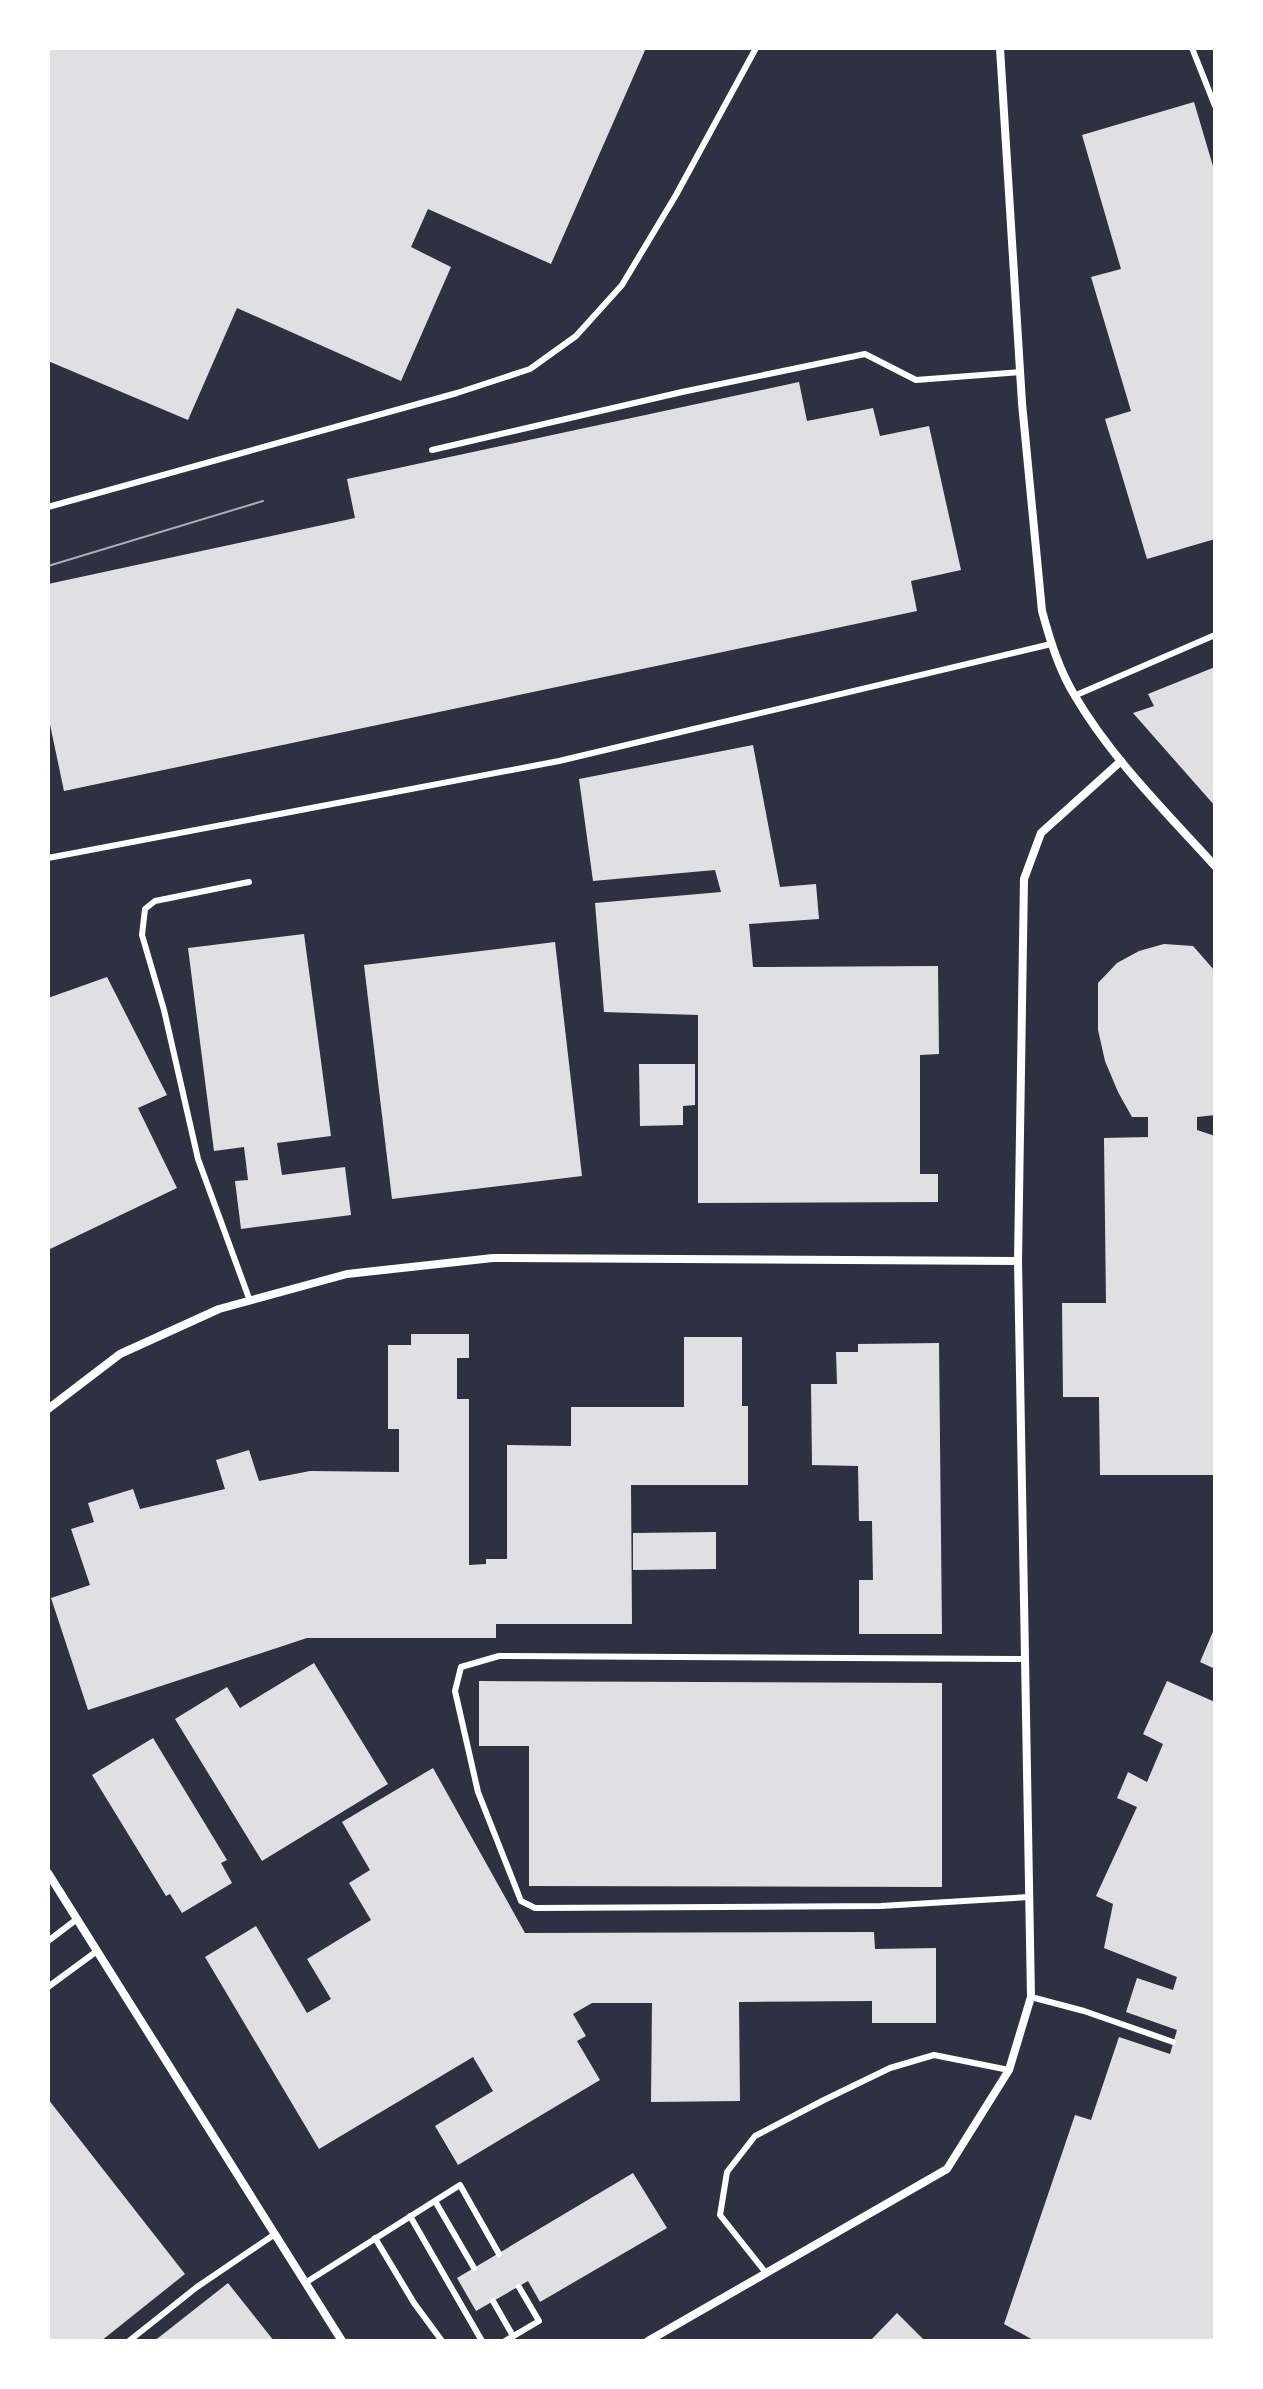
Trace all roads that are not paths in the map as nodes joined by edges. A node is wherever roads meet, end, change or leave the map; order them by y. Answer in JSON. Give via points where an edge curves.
{"nodes":[{"id":1,"x":756,"y":48,"type":"edge"},
{"id":2,"x":1000,"y":48,"type":"edge"},
{"id":3,"x":1192,"y":48,"type":"edge"},
{"id":4,"x":1215,"y":106,"type":"edge"},
{"id":5,"x":1020,"y":372,"type":"junction"},
{"id":6,"x":432,"y":450,"type":"dead end"},
{"id":7,"x":48,"y":507,"type":"edge"},
{"id":8,"x":1215,"y":635,"type":"edge"},
{"id":9,"x":1051,"y":644,"type":"junction"},
{"id":10,"x":1074,"y":696,"type":"junction"},
{"id":11,"x":1121,"y":761,"type":"junction"},
{"id":12,"x":48,"y":858,"type":"edge"},
{"id":13,"x":1215,"y":866,"type":"edge"},
{"id":14,"x":249,"y":882,"type":"dead end"},
{"id":15,"x":1018,"y":1261,"type":"junction"},
{"id":16,"x":250,"y":1301,"type":"junction"},
{"id":17,"x":48,"y":1409,"type":"edge"},
{"id":18,"x":1025,"y":1659,"type":"junction"},
{"id":19,"x":48,"y":1873,"type":"edge"},
{"id":20,"x":1029,"y":1897,"type":"junction"},
{"id":21,"x":77,"y":1919,"type":"junction"},
{"id":22,"x":48,"y":1941,"type":"edge"},
{"id":23,"x":97,"y":1951,"type":"junction"},
{"id":24,"x":48,"y":1987,"type":"edge"},
{"id":25,"x":1031,"y":1997,"type":"junction"},
{"id":26,"x":1173,"y":2042,"type":"dead end"},
{"id":27,"x":1009,"y":2070,"type":"junction"},
{"id":28,"x":435,"y":2201,"type":"junction"},
{"id":29,"x":410,"y":2216,"type":"junction"},
{"id":30,"x":275,"y":2234,"type":"junction"},
{"id":31,"x":375,"y":2238,"type":"junction"},
{"id":32,"x":499,"y":2254,"type":"dead end"},
{"id":33,"x":474,"y":2268,"type":"dead end"},
{"id":34,"x":766,"y":2273,"type":"junction"},
{"id":35,"x":305,"y":2283,"type":"junction"},
{"id":36,"x":519,"y":2287,"type":"dead end"},
{"id":37,"x":493,"y":2301,"type":"dead end"},
{"id":38,"x":513,"y":2336,"type":"junction"},
{"id":39,"x":129,"y":2341,"type":"edge"},
{"id":40,"x":342,"y":2341,"type":"edge"},
{"id":41,"x":442,"y":2341,"type":"edge"},
{"id":42,"x":482,"y":2341,"type":"edge"},
{"id":43,"x":505,"y":2341,"type":"edge"},
{"id":44,"x":648,"y":2341,"type":"edge"}],
"edges":[{"from":1,"to":7,"type":"lane","via":[[622,285],[576,336],[530,369]]},
{"from":2,"to":5,"type":"street"},
{"from":3,"to":4,"type":"lane"},
{"from":5,"to":6,"type":"lane","via":[[916,380],[865,354]]},
{"from":5,"to":9,"type":"street","via":[[1042,611]]},
{"from":8,"to":10,"type":"lane"},
{"from":9,"to":10,"type":"street"},
{"from":9,"to":12,"type":"lane","via":[[559,761]]},
{"from":10,"to":11,"type":"street"},
{"from":11,"to":13,"type":"street"},
{"from":11,"to":15,"type":"street","via":[[1041,833],[1024,879]]},
{"from":14,"to":16,"type":"lane","via":[[155,901],[145,909],[142,935],[198,1159]]},
{"from":15,"to":16,"type":"street","via":[[493,1258],[347,1274]]},
{"from":15,"to":18,"type":"street"},
{"from":16,"to":17,"type":"street","via":[[219,1309],[120,1354]]},
{"from":18,"to":20,"type":"street"},
{"from":18,"to":20,"type":"lane","via":[[499,1656],[461,1667],[455,1691],[478,1792],[521,1901],[535,1908],[881,1906]]},
{"from":19,"to":21,"type":"street"},
{"from":20,"to":25,"type":"street"},
{"from":21,"to":22,"type":"lane"},
{"from":21,"to":23,"type":"street"},
{"from":23,"to":24,"type":"lane"},
{"from":23,"to":30,"type":"street"},
{"from":25,"to":26,"type":"lane"},
{"from":25,"to":27,"type":"street"},
{"from":27,"to":34,"type":"street","via":[[947,2169]]},
{"from":27,"to":34,"type":"lane","via":[[934,2055],[890,2068],[755,2136],[727,2172],[720,2215]]},
{"from":28,"to":29,"type":"lane"},
{"from":28,"to":32,"type":"lane","via":[[460,2185]]},
{"from":28,"to":33,"type":"lane"},
{"from":29,"to":31,"type":"lane"},
{"from":29,"to":42,"type":"lane"},
{"from":30,"to":35,"type":"street"},
{"from":30,"to":39,"type":"lane"},
{"from":31,"to":35,"type":"lane"},
{"from":31,"to":41,"type":"lane"},
{"from":34,"to":44,"type":"street"},
{"from":35,"to":40,"type":"street"},
{"from":36,"to":38,"type":"lane","via":[[539,2321]]},
{"from":37,"to":38,"type":"lane"},
{"from":38,"to":43,"type":"lane"}]}
